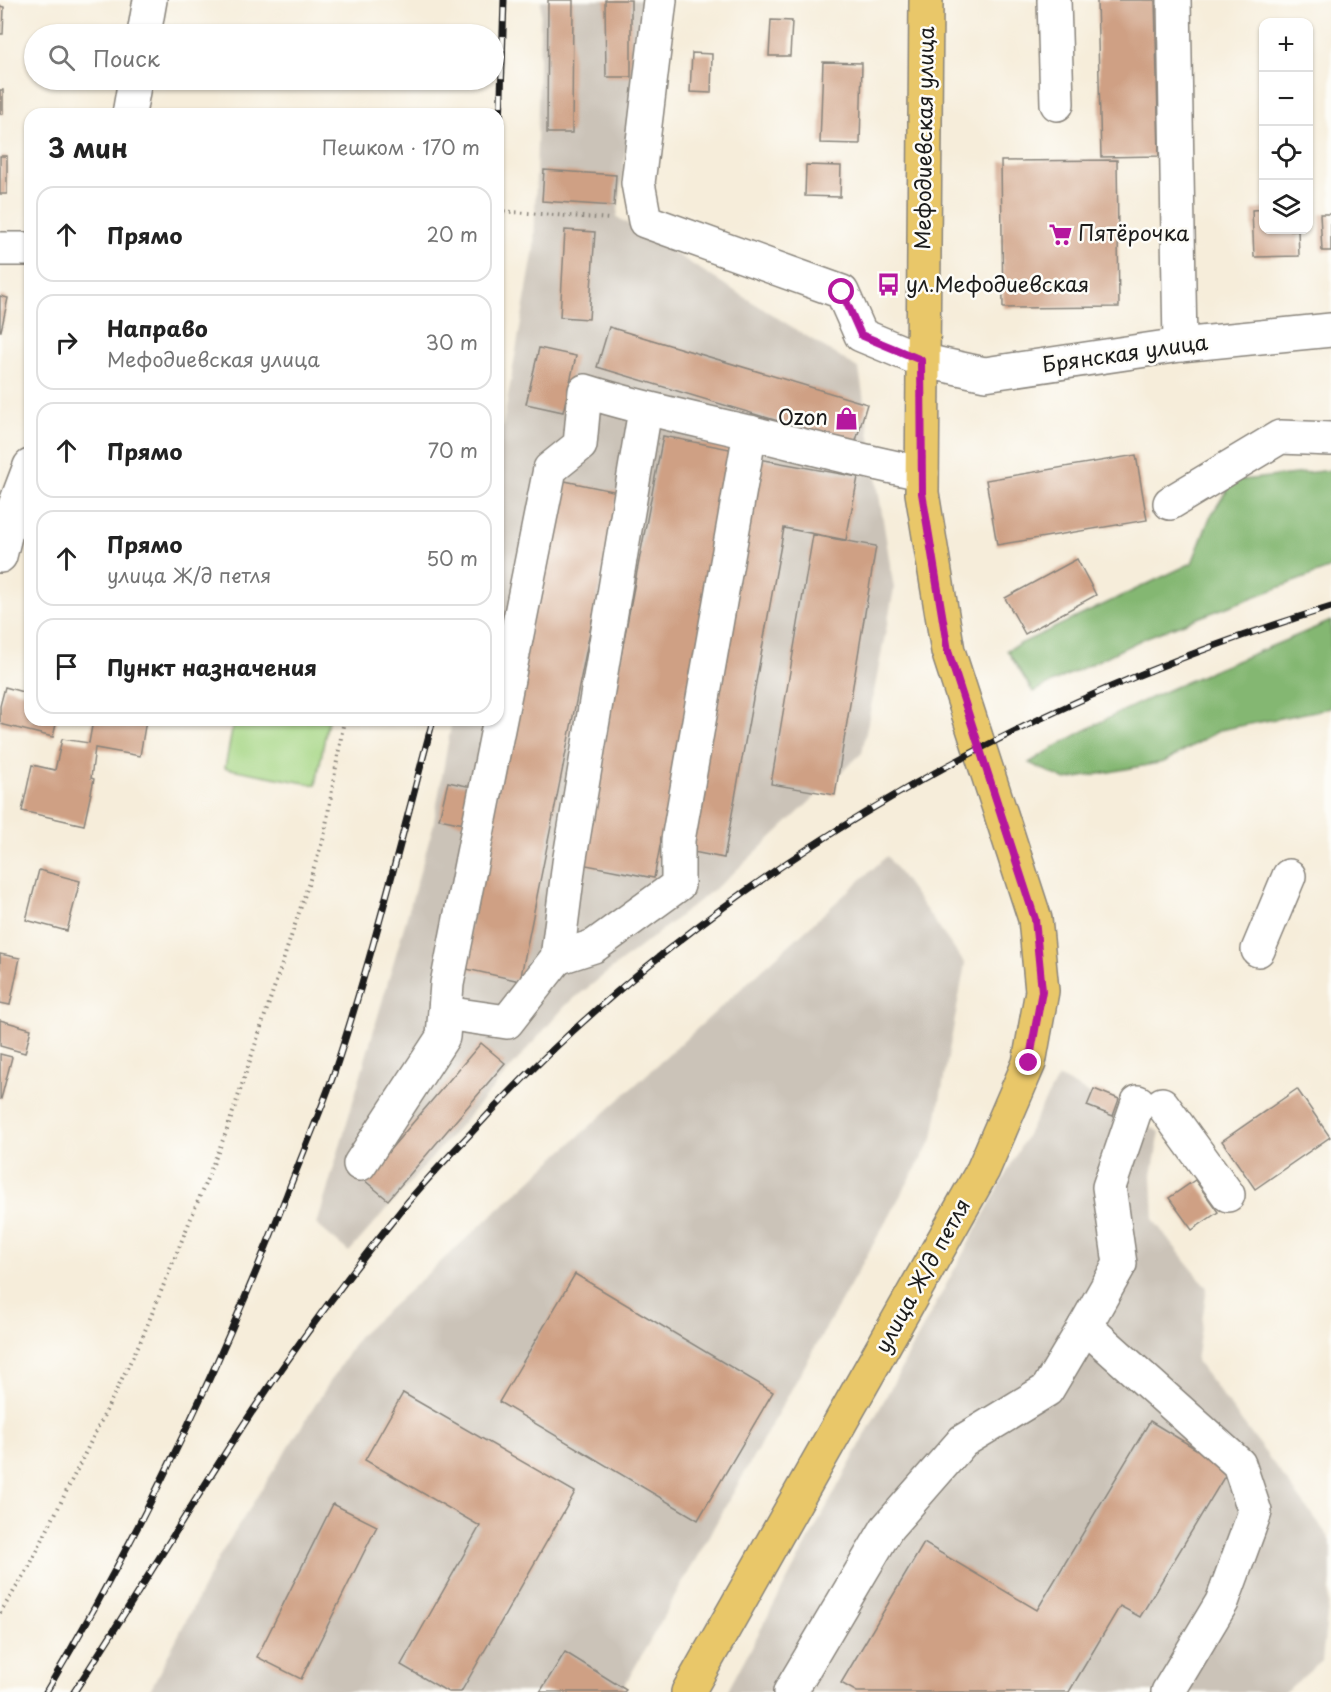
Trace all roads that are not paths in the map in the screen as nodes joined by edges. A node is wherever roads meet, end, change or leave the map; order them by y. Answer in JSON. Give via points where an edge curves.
{"nodes":[{"id":1,"x":150,"y":0,"type":"edge"},
{"id":2,"x":660,"y":0,"type":"edge"},
{"id":3,"x":926,"y":0,"type":"edge"},
{"id":4,"x":1054,"y":0,"type":"edge"},
{"id":5,"x":1174,"y":0,"type":"edge"},
{"id":6,"x":146,"y":24,"type":"edge"},
{"id":7,"x":133,"y":90,"type":"edge"},
{"id":8,"x":1057,"y":104,"type":"dead end"},
{"id":9,"x":130,"y":108,"type":"edge"},
{"id":10,"x":0,"y":249,"type":"edge"},
{"id":11,"x":24,"y":249,"type":"edge"},
{"id":12,"x":1331,"y":330,"type":"edge"},
{"id":13,"x":1180,"y":345,"type":"junction"},
{"id":14,"x":921,"y":360,"type":"junction"},
{"id":15,"x":645,"y":410,"type":"junction"},
{"id":16,"x":750,"y":432,"type":"junction"},
{"id":17,"x":1331,"y":439,"type":"edge"},
{"id":18,"x":24,"y":482,"type":"edge"},
{"id":19,"x":922,"y":483,"type":"junction"},
{"id":20,"x":1170,"y":503,"type":"dead end"},
{"id":21,"x":0,"y":556,"type":"edge"},
{"id":22,"x":504,"y":699,"type":"edge"},
{"id":23,"x":499,"y":726,"type":"edge"},
{"id":24,"x":1288,"y":876,"type":"dead end"},
{"id":25,"x":1258,"y":950,"type":"dead end"},
{"id":26,"x":557,"y":958,"type":"junction"},
{"id":27,"x":445,"y":1013,"type":"junction"},
{"id":28,"x":360,"y":1164,"type":"dead end"},
{"id":29,"x":1228,"y":1195,"type":"dead end"},
{"id":30,"x":1085,"y":1326,"type":"junction"},
{"id":31,"x":688,"y":1692,"type":"edge"},
{"id":32,"x":790,"y":1692,"type":"edge"},
{"id":33,"x":1168,"y":1692,"type":"edge"}],
"edges":[{"from":1,"to":6,"type":"street"},
{"from":2,"to":14,"type":"street","name":"Брянская улица","via":[[638,183],[645,221],[842,292],[861,335]]},
{"from":3,"to":14,"type":"main road","name":"Мефодиевская улица"},
{"from":4,"to":8,"type":"street"},
{"from":5,"to":13,"type":"street"},
{"from":7,"to":9,"type":"street"},
{"from":10,"to":11,"type":"street"},
{"from":12,"to":13,"type":"street","name":"Брянская улица"},
{"from":13,"to":14,"type":"street","name":"Брянская улица","via":[[985,374]]},
{"from":14,"to":19,"type":"main road","name":"Мефодиевская улица"},
{"from":15,"to":16,"type":"street"},
{"from":15,"to":22,"type":"street","via":[[585,391],[580,445],[550,469]]},
{"from":15,"to":26,"type":"street","via":[[568,863]]},
{"from":16,"to":19,"type":"street"},
{"from":16,"to":26,"type":"street","via":[[678,840],[678,885],[594,946]]},
{"from":17,"to":20,"type":"street","via":[[1280,436]]},
{"from":18,"to":21,"type":"street"},
{"from":19,"to":31,"type":"main road","name":"улица Ж/д петля","via":[[948,651],[1040,945],[1042,991],[1029,1063],[983,1170]]},
{"from":23,"to":27,"type":"street","via":[[447,984]]},
{"from":24,"to":25,"type":"street"},
{"from":26,"to":27,"type":"street","via":[[507,1022]]},
{"from":27,"to":28,"type":"street","via":[[443,1037]]},
{"from":29,"to":30,"type":"street","via":[[1150,1103],[1109,1187],[1120,1264]]},
{"from":30,"to":32,"type":"street","via":[[1047,1390],[963,1442],[887,1528]]},
{"from":30,"to":33,"type":"street","via":[[1239,1464],[1255,1512],[1222,1602]]}]}
